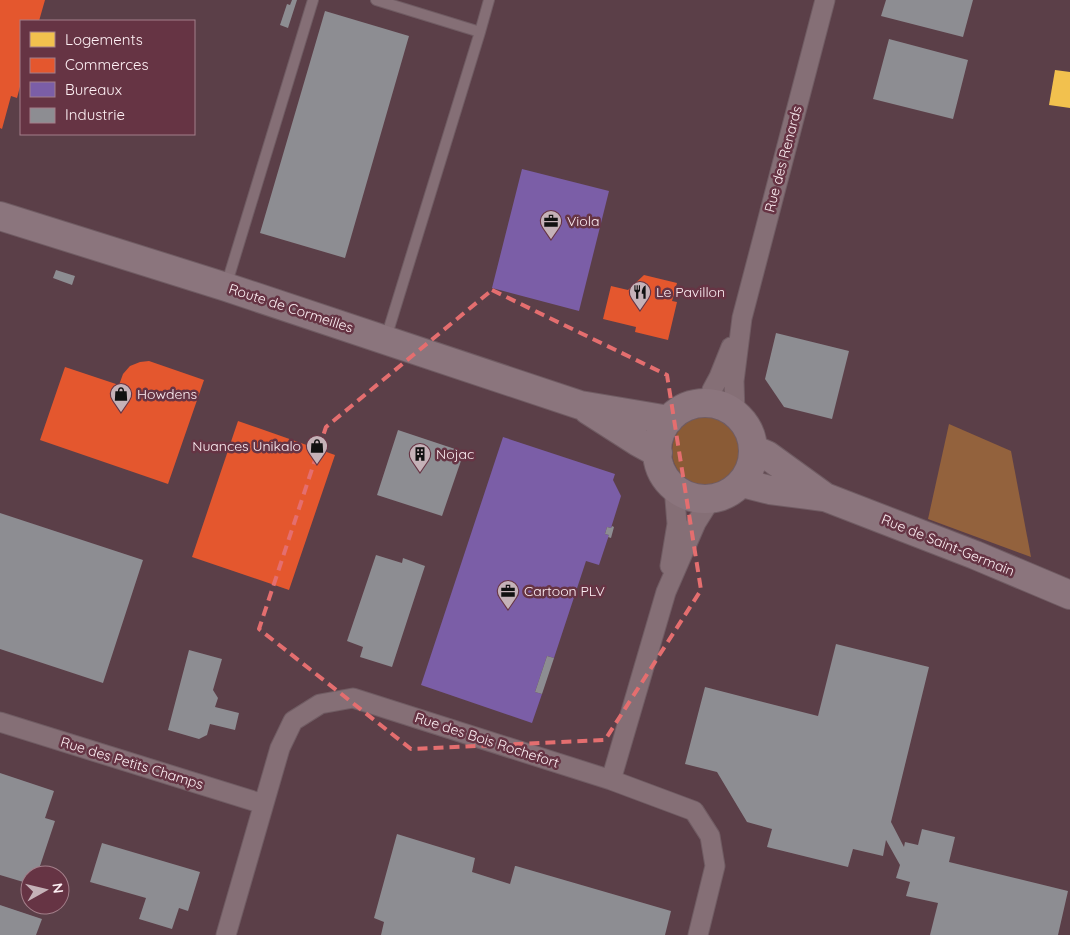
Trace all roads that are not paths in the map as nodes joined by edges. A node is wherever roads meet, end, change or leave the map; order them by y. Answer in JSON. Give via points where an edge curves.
{"nodes":[{"id":1,"x":313,"y":0,"type":"edge"},
{"id":2,"x":376,"y":0,"type":"edge"},
{"id":3,"x":489,"y":0,"type":"edge"},
{"id":4,"x":825,"y":0,"type":"edge"},
{"id":5,"x":480,"y":32,"type":"junction"},
{"id":6,"x":0,"y":216,"type":"edge"},
{"id":7,"x":226,"y":286,"type":"junction"},
{"id":8,"x":742,"y":318,"type":"junction"},
{"id":9,"x":386,"y":339,"type":"junction"},
{"id":10,"x":708,"y":403,"type":"junction"},
{"id":11,"x":580,"y":405,"type":"junction"},
{"id":12,"x":735,"y":414,"type":"junction"},
{"id":13,"x":669,"y":420,"type":"junction"},
{"id":14,"x":754,"y":450,"type":"junction"},
{"id":15,"x":658,"y":453,"type":"junction"},
{"id":16,"x":742,"y":483,"type":"junction"},
{"id":17,"x":674,"y":487,"type":"junction"},
{"id":18,"x":825,"y":497,"type":"junction"},
{"id":19,"x":711,"y":499,"type":"junction"},
{"id":20,"x":666,"y":592,"type":"junction"},
{"id":21,"x":1070,"y":595,"type":"edge"},
{"id":22,"x":0,"y":722,"type":"edge"},
{"id":23,"x":612,"y":780,"type":"junction"},
{"id":24,"x":263,"y":804,"type":"junction"},
{"id":25,"x":226,"y":935,"type":"edge"},
{"id":26,"x":698,"y":935,"type":"edge"}],
"edges":[{"from":1,"to":7,"type":"lane"},
{"from":2,"to":5,"type":"lane"},
{"from":3,"to":5,"type":"lane"},
{"from":4,"to":8,"type":"street","name":"Rue des Renards"},
{"from":5,"to":9,"type":"lane"},
{"from":6,"to":7,"type":"main road","name":"Route de Cormeilles"},
{"from":7,"to":9,"type":"main road","name":"Route de Cormeilles"},
{"from":8,"to":10,"type":"street","name":"Rue des Renards"},
{"from":8,"to":12,"type":"street","name":"Rue des Renards","via":[[734,381]]},
{"from":9,"to":11,"type":"main road","name":"Route de Cormeilles"},
{"from":10,"to":12,"type":"main road","via":[[723,406]]},
{"from":10,"to":13,"type":"main road","via":[[680,410]]},
{"from":11,"to":13,"type":"main road","name":"Route de Cormeilles"},
{"from":11,"to":15,"type":"main road","name":"Route de Cormeilles"},
{"from":12,"to":14,"type":"main road","via":[[745,424]]},
{"from":13,"to":15,"type":"main road","via":[[660,435]]},
{"from":14,"to":16,"type":"main road"},
{"from":14,"to":18,"type":"main road","name":"Rue de Saint-Germain","via":[[767,455]]},
{"from":15,"to":17,"type":"main road","via":[[660,466]]},
{"from":16,"to":18,"type":"main road","name":"Rue de Saint-Germain"},
{"from":16,"to":19,"type":"main road"},
{"from":17,"to":19,"type":"main road","via":[[686,495]]},
{"from":17,"to":20,"type":"street","via":[[677,524]]},
{"from":18,"to":21,"type":"main road","name":"Rue de Saint-Germain","via":[[975,554]]},
{"from":19,"to":20,"type":"street","via":[[696,523]]},
{"from":20,"to":23,"type":"street"},
{"from":22,"to":24,"type":"street","name":"Rue des Petits Champs"},
{"from":23,"to":24,"type":"street","name":"Rue des Bois Rochefort","via":[[353,698],[320,704],[293,721],[280,748]]},
{"from":23,"to":26,"type":"street","name":"Rue des Bois Rochefort","via":[[694,811],[710,836],[715,866]]},
{"from":24,"to":25,"type":"street","name":"Rue des Bois Rochefort"}]}
